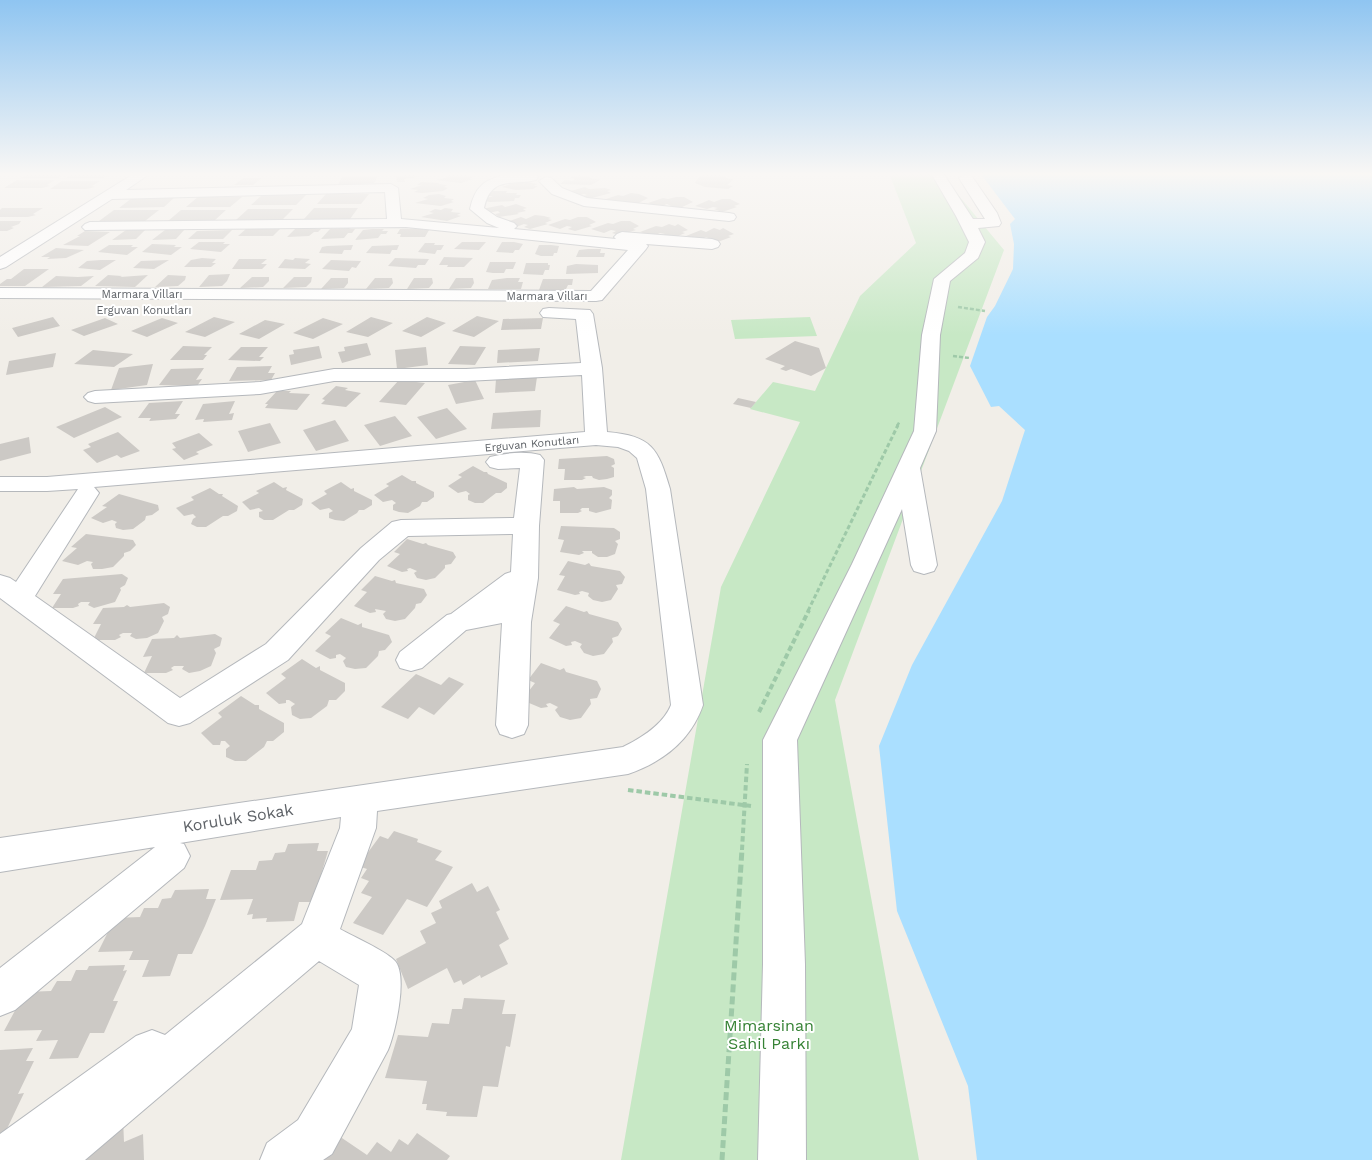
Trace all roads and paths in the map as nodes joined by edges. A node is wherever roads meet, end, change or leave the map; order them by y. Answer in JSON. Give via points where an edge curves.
{"nodes":[{"id":1,"x":58,"y":227,"type":"edge"},
{"id":2,"x":448,"y":227,"type":"edge"},
{"id":3,"x":514,"y":227,"type":"edge"},
{"id":4,"x":971,"y":227,"type":"edge"},
{"id":5,"x":712,"y":244,"type":"dead end"},
{"id":6,"x":0,"y":264,"type":"edge"},
{"id":7,"x":0,"y":293,"type":"edge"},
{"id":8,"x":953,"y":306,"type":"dead end"},
{"id":9,"x":0,"y":309,"type":"edge"},
{"id":10,"x":985,"y":311,"type":"dead end"},
{"id":11,"x":495,"y":313,"type":"dead end"},
{"id":12,"x":534,"y":313,"type":"dead end"},
{"id":13,"x":592,"y":368,"type":"junction"},
{"id":14,"x":95,"y":397,"type":"dead end"},
{"id":15,"x":596,"y":438,"type":"junction"},
{"id":16,"x":908,"y":467,"type":"junction"},
{"id":17,"x":0,"y":484,"type":"edge"},
{"id":18,"x":87,"y":493,"type":"junction"},
{"id":19,"x":0,"y":498,"type":"edge"},
{"id":20,"x":526,"y":526,"type":"junction"},
{"id":21,"x":924,"y":566,"type":"dead end"},
{"id":22,"x":524,"y":578,"type":"junction"},
{"id":23,"x":10,"y":591,"type":"edge"},
{"id":24,"x":519,"y":610,"type":"junction"},
{"id":25,"x":458,"y":622,"type":"junction"},
{"id":26,"x":411,"y":660,"type":"dead end"},
{"id":27,"x":512,"y":725,"type":"dead end"},
{"id":28,"x":621,"y":788,"type":"dead end"},
{"id":29,"x":360,"y":798,"type":"junction"},
{"id":30,"x":782,"y":808,"type":"junction"},
{"id":31,"x":0,"y":855,"type":"edge"},
{"id":32,"x":171,"y":856,"type":"dead end"},
{"id":33,"x":317,"y":937,"type":"junction"},
{"id":34,"x":0,"y":995,"type":"edge"},
{"id":35,"x":210,"y":1026,"type":"junction"},
{"id":36,"x":4,"y":1160,"type":"edge"},
{"id":37,"x":48,"y":1160,"type":"edge"},
{"id":38,"x":284,"y":1160,"type":"edge"},
{"id":39,"x":782,"y":1160,"type":"edge"}],
"edges":[{"from":1,"to":6,"type":"street"},
{"from":2,"to":7,"type":"street","name":"Marmara Vilları","via":[[640,246],[596,296]]},
{"from":3,"to":5,"type":"street"},
{"from":4,"to":16,"type":"street","via":[[977,242],[972,255],[942,279],[931,335],[925,431]]},
{"from":8,"to":10,"type":"path"},
{"from":9,"to":11,"type":"street","name":"Erguvan Konutları"},
{"from":12,"to":13,"type":"street","name":"Erguvan Konutları","via":[[584,314]]},
{"from":13,"to":14,"type":"street","via":[[466,375],[334,376],[260,388]]},
{"from":13,"to":15,"type":"street","name":"Erguvan Konutları"},
{"from":15,"to":17,"type":"street","name":"Erguvan Konutları","via":[[57,483]]},
{"from":15,"to":29,"type":"street","name":"Koruluk Sokak","via":[[629,443],[648,456],[658,489],[687,705],[679,723],[653,748],[628,760]]},
{"from":16,"to":21,"type":"street"},
{"from":16,"to":30,"type":"street","via":[[780,740]]},
{"from":18,"to":19,"type":"street"},
{"from":18,"to":20,"type":"street","via":[[532,460]]},
{"from":18,"to":23,"type":"street"},
{"from":20,"to":22,"type":"street"},
{"from":20,"to":23,"type":"street","via":[[400,528],[370,554],[277,652],[179,714]]},
{"from":22,"to":24,"type":"street"},
{"from":22,"to":25,"type":"street","via":[[515,580]]},
{"from":24,"to":25,"type":"street"},
{"from":24,"to":27,"type":"street"},
{"from":25,"to":26,"type":"street"},
{"from":28,"to":30,"type":"path"},
{"from":29,"to":31,"type":"street","name":"Koruluk Sokak"},
{"from":29,"to":33,"type":"street","via":[[358,828]]},
{"from":30,"to":39,"type":"street"},
{"from":32,"to":34,"type":"street"},
{"from":33,"to":35,"type":"street"},
{"from":33,"to":38,"type":"street","via":[[381,975],[374,1035],[315,1137]]},
{"from":35,"to":36,"type":"street","via":[[167,1041]]},
{"from":35,"to":37,"type":"street"}]}
